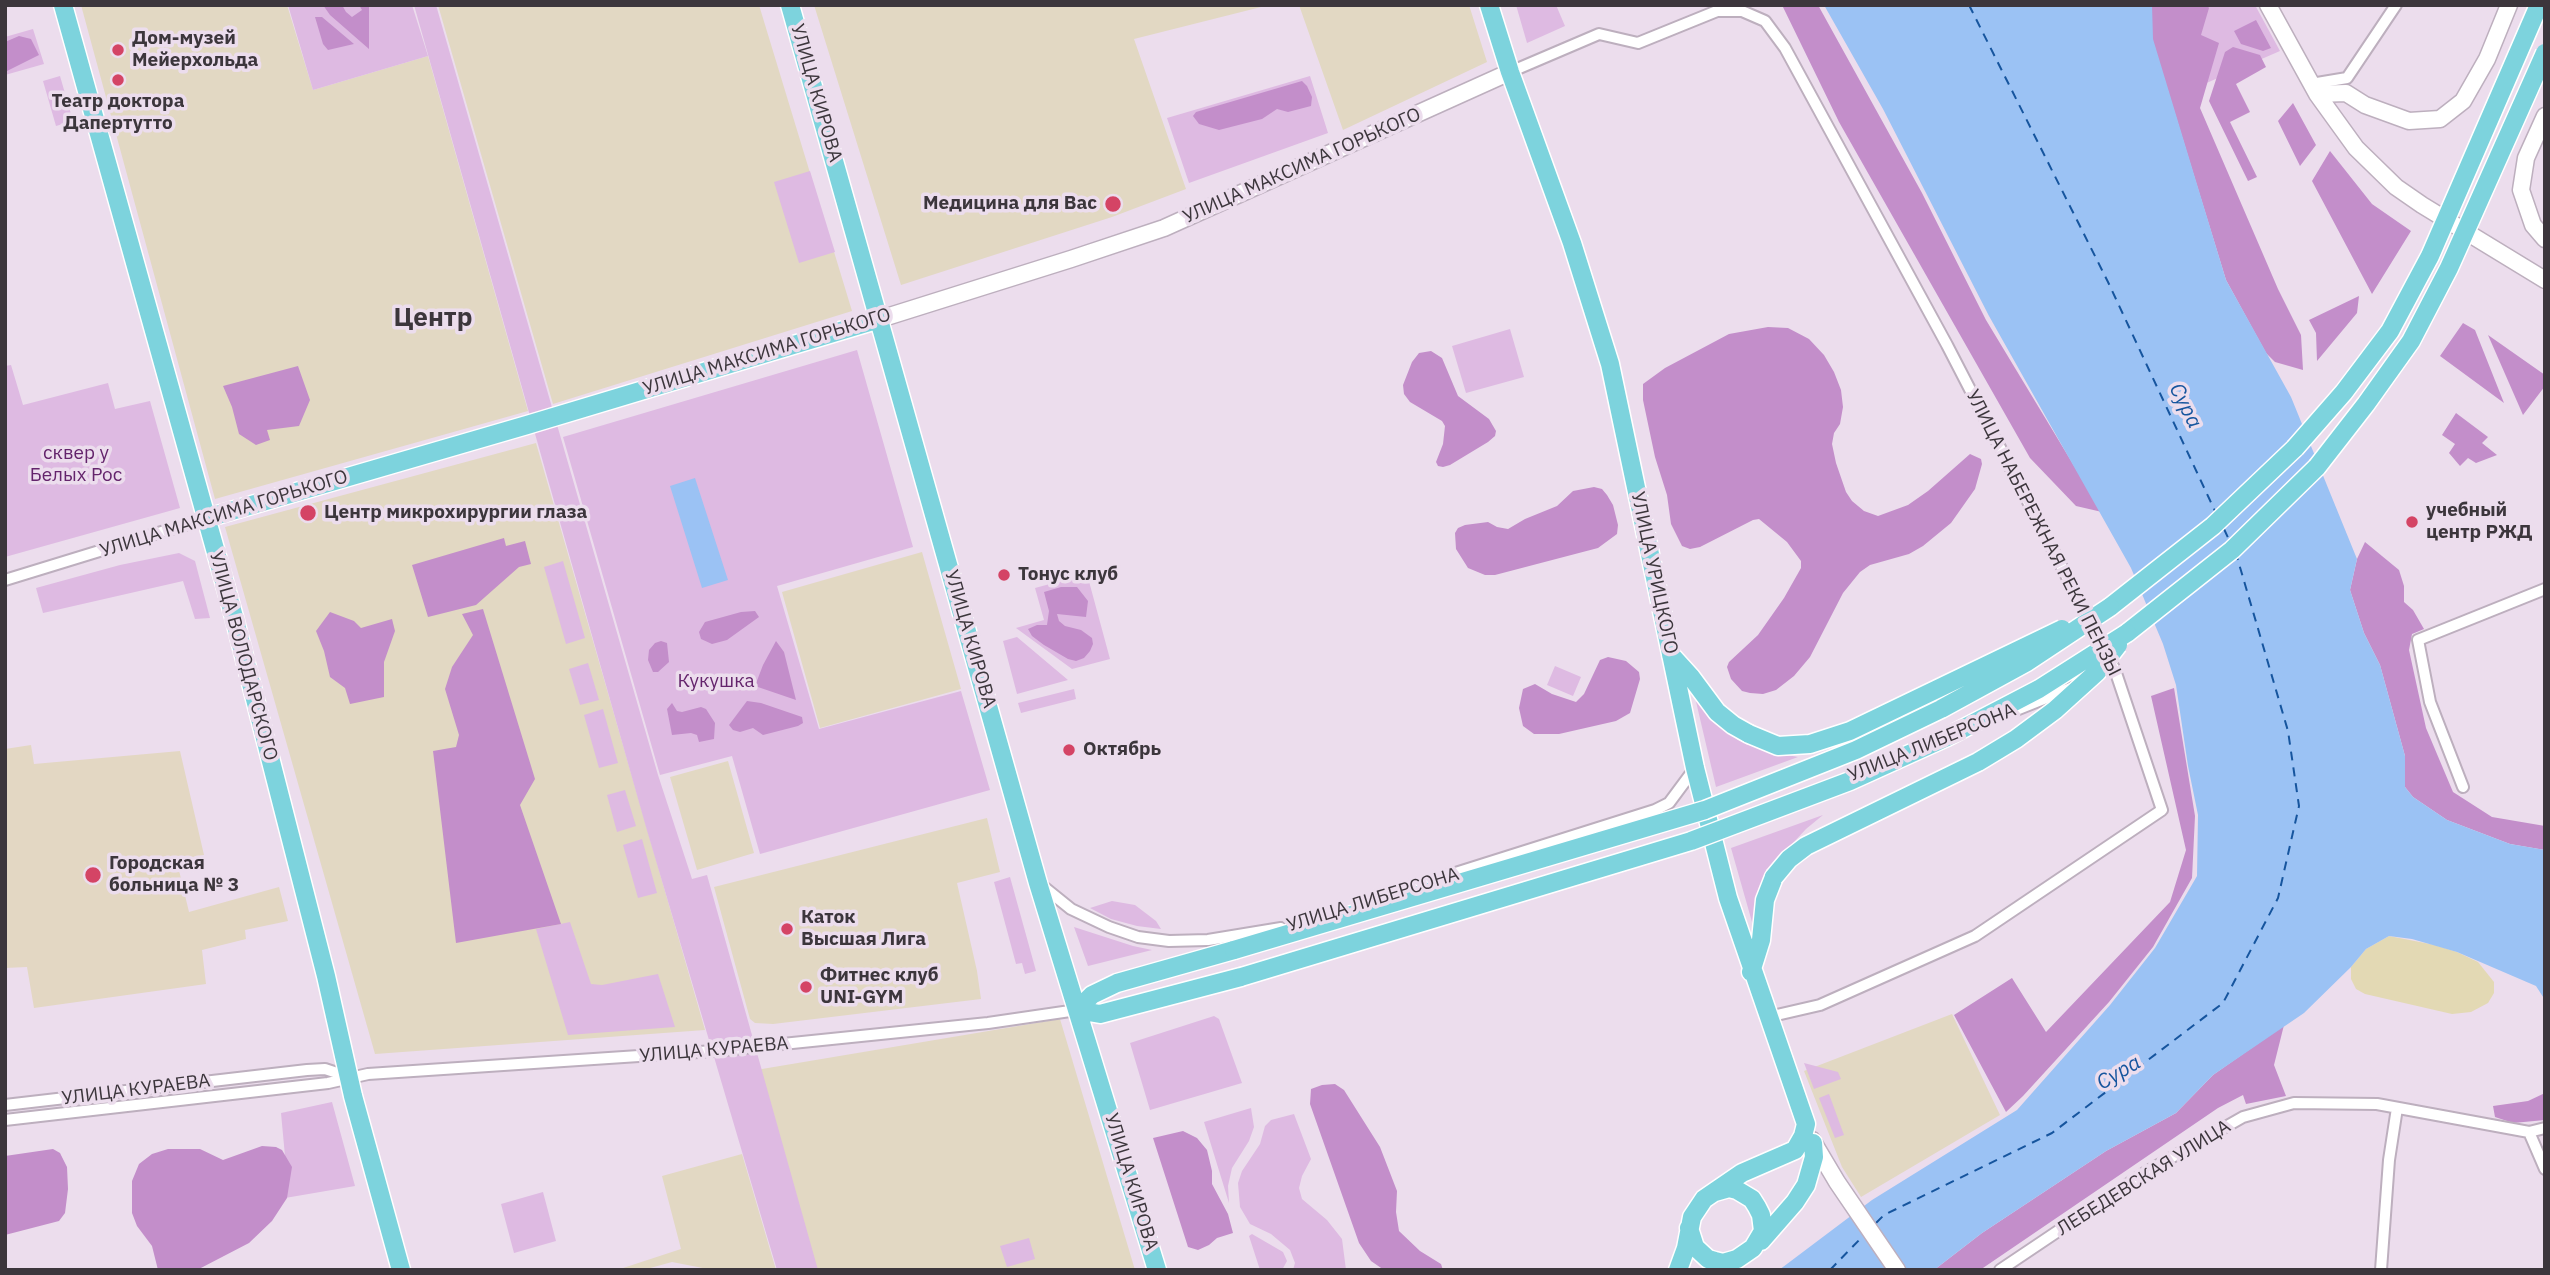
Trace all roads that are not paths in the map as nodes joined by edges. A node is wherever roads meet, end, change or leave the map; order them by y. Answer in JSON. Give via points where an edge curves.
{"nodes":[{"id":1,"x":64,"y":5,"type":"edge"},
{"id":2,"x":790,"y":5,"type":"edge"},
{"id":3,"x":1489,"y":5,"type":"edge"},
{"id":4,"x":2268,"y":5,"type":"edge"},
{"id":5,"x":2396,"y":5,"type":"edge"},
{"id":6,"x":2510,"y":5,"type":"edge"},
{"id":7,"x":2539,"y":5,"type":"edge"},
{"id":8,"x":2545,"y":52,"type":"edge"},
{"id":9,"x":1510,"y":72,"type":"junction"},
{"id":10,"x":2314,"y":89,"type":"junction"},
{"id":11,"x":2545,"y":117,"type":"edge"},
{"id":12,"x":2545,"y":239,"type":"edge"},
{"id":13,"x":2545,"y":280,"type":"edge"},
{"id":14,"x":880,"y":319,"type":"junction"},
{"id":15,"x":206,"y":517,"type":"junction"},
{"id":16,"x":5,"y":580,"type":"edge"},
{"id":17,"x":2545,"y":589,"type":"edge"},
{"id":18,"x":2110,"y":607,"type":"junction"},
{"id":19,"x":2127,"y":633,"type":"junction"},
{"id":20,"x":1671,"y":655,"type":"junction"},
{"id":21,"x":2115,"y":670,"type":"junction"},
{"id":22,"x":1695,"y":768,"type":"junction"},
{"id":23,"x":2463,"y":788,"type":"dead end"},
{"id":24,"x":1710,"y":830,"type":"junction"},
{"id":25,"x":1038,"y":883,"type":"junction"},
{"id":26,"x":1751,"y":972,"type":"junction"},
{"id":27,"x":1077,"y":1010,"type":"junction"},
{"id":28,"x":1768,"y":1017,"type":"junction"},
{"id":29,"x":349,"y":1077,"type":"junction"},
{"id":30,"x":5,"y":1105,"type":"edge"},
{"id":31,"x":2397,"y":1108,"type":"junction"},
{"id":32,"x":5,"y":1121,"type":"edge"},
{"id":33,"x":1806,"y":1124,"type":"junction"},
{"id":34,"x":2545,"y":1128,"type":"edge"},
{"id":35,"x":2529,"y":1132,"type":"junction"},
{"id":36,"x":1813,"y":1143,"type":"junction"},
{"id":37,"x":2545,"y":1169,"type":"edge"},
{"id":38,"x":1710,"y":1194,"type":"junction"},
{"id":39,"x":1689,"y":1228,"type":"junction"},
{"id":40,"x":1753,"y":1248,"type":"junction"},
{"id":41,"x":401,"y":1270,"type":"edge"},
{"id":42,"x":1157,"y":1270,"type":"edge"},
{"id":43,"x":1678,"y":1270,"type":"edge"},
{"id":44,"x":1731,"y":1270,"type":"edge"},
{"id":45,"x":1897,"y":1270,"type":"edge"},
{"id":46,"x":2000,"y":1270,"type":"edge"},
{"id":47,"x":2381,"y":1270,"type":"edge"}],
"edges":[{"from":1,"to":15,"type":"main road","name":"УЛИЦА ВОЛОДАРСКОГО"},
{"from":2,"to":14,"type":"main road","name":"УЛИЦА КИРОВА"},
{"from":3,"to":9,"type":"main road","name":"УЛИЦА УРИЦКОГО"},
{"from":4,"to":10,"type":"main road"},
{"from":5,"to":10,"type":"street","via":[[2347,78]]},
{"from":6,"to":10,"type":"main road","via":[[2463,101],[2440,119],[2409,121],[2346,93]]},
{"from":7,"to":18,"type":"main road","bridge":true,"via":[[2430,256],[2390,331],[2295,448],[2213,526]]},
{"from":8,"to":19,"type":"main road","bridge":true,"via":[[2449,268],[2411,341],[2366,404],[2317,467],[2232,550]]},
{"from":9,"to":14,"type":"main road","name":"УЛИЦА МАКСИМА ГОРЬКОГО","via":[[1164,228]]},
{"from":9,"to":20,"type":"main road","name":"УЛИЦА УРИЦКОГО","via":[[1610,364]]},
{"from":9,"to":21,"type":"street","name":"УЛИЦА НАБЕРЕЖНАЯ РЕКИ ПЕНЗЫ","via":[[1599,34],[1638,43],[1717,11],[1742,11],[1765,21],[1785,48],[1947,345]]},
{"from":10,"to":13,"type":"main road","via":[[2356,148],[2396,187]]},
{"from":11,"to":12,"type":"main road","via":[[2526,158],[2521,190],[2533,225]]},
{"from":14,"to":15,"type":"main road","name":"УЛИЦА МАКСИМА ГОРЬКОГО"},
{"from":14,"to":25,"type":"main road","name":"УЛИЦА КИРОВА"},
{"from":15,"to":16,"type":"street","name":"УЛИЦА МАКСИМА ГОРЬКОГО"},
{"from":15,"to":29,"type":"main road","name":"УЛИЦА ВОЛОДАРСКОГО"},
{"from":17,"to":23,"type":"street","via":[[2418,640],[2430,702]]},
{"from":18,"to":20,"type":"main road","bridge":true,"via":[[1810,744],[1778,746],[1733,725]]},
{"from":18,"to":27,"type":"main road","bridge":true,"via":[[2027,662],[1941,709],[1856,750],[1718,805],[1117,983],[1092,995]]},
{"from":19,"to":26,"type":"main road","bridge":true,"via":[[2097,672],[2015,739],[1978,762],[1806,846],[1789,859],[1774,877],[1765,900]]},
{"from":19,"to":27,"type":"main road","bridge":true,"via":[[2039,689],[1947,737],[1850,781],[1691,841],[1241,977],[1100,1014]]},
{"from":20,"to":22,"type":"main road","name":"УЛИЦА УРИЦКОГО"},
{"from":21,"to":24,"type":"street","name":"УЛИЦА ЛИБЕРСОНА"},
{"from":21,"to":28,"type":"street","name":"УЛИЦА НАБЕРЕЖНАЯ РЕКИ ПЕНЗЫ","via":[[2162,810],[1975,936],[1820,1004]]},
{"from":22,"to":24,"type":"main road","name":"УЛИЦА УРИЦКОГО"},
{"from":22,"to":25,"type":"street","name":"УЛИЦА ЛИБЕРСОНА","via":[[1668,803],[1656,810],[1278,929],[1208,940],[1138,936],[1071,909]]},
{"from":24,"to":26,"type":"main road","name":"УЛИЦА УРИЦКОГО"},
{"from":25,"to":27,"type":"main road","name":"УЛИЦА КИРОВА"},
{"from":26,"to":28,"type":"main road","name":"УЛИЦА УРИЦКОГО"},
{"from":27,"to":29,"type":"street","name":"УЛИЦА КУРАЕВА","via":[[723,1051]]},
{"from":27,"to":42,"type":"main road","name":"УЛИЦА КИРОВА"},
{"from":28,"to":33,"type":"main road","name":"УЛИЦА УРИЦКОГО"},
{"from":29,"to":30,"type":"street","name":"УЛИЦА КУРАЕВА","via":[[325,1069],[307,1070]]},
{"from":29,"to":32,"type":"street","name":"УЛИЦА КУРАЕВА"},
{"from":29,"to":41,"type":"main road","name":"УЛИЦА ВОЛОДАРСКОГО"},
{"from":31,"to":35,"type":"street","name":"ЛЕБЕДЕВСКАЯ УЛИЦА"},
{"from":31,"to":46,"type":"street","name":"ЛЕБЕДЕВСКАЯ УЛИЦА","via":[[2294,1103],[2243,1117],[2146,1172]]},
{"from":31,"to":47,"type":"street"},
{"from":33,"to":36,"type":"main road","name":"УЛИЦА УРИЦКОГО"},
{"from":33,"to":38,"type":"main road","via":[[1795,1150],[1742,1173]]},
{"from":34,"to":35,"type":"street","name":"ЛЕБЕДЕВСКАЯ УЛИЦА"},
{"from":35,"to":37,"type":"street"},
{"from":36,"to":40,"type":"main road","via":[[1806,1185]]},
{"from":36,"to":45,"type":"main road","name":"УЛИЦА УРИЦКОГО"},
{"from":38,"to":39,"type":"main road","via":[[1697,1207]]},
{"from":38,"to":40,"type":"main road","via":[[1729,1188],[1752,1199],[1763,1223]]},
{"from":39,"to":40,"type":"main road","via":[[1695,1247],[1707,1259],[1723,1263]]},
{"from":39,"to":43,"type":"main road"},
{"from":40,"to":44,"type":"main road"}]}
